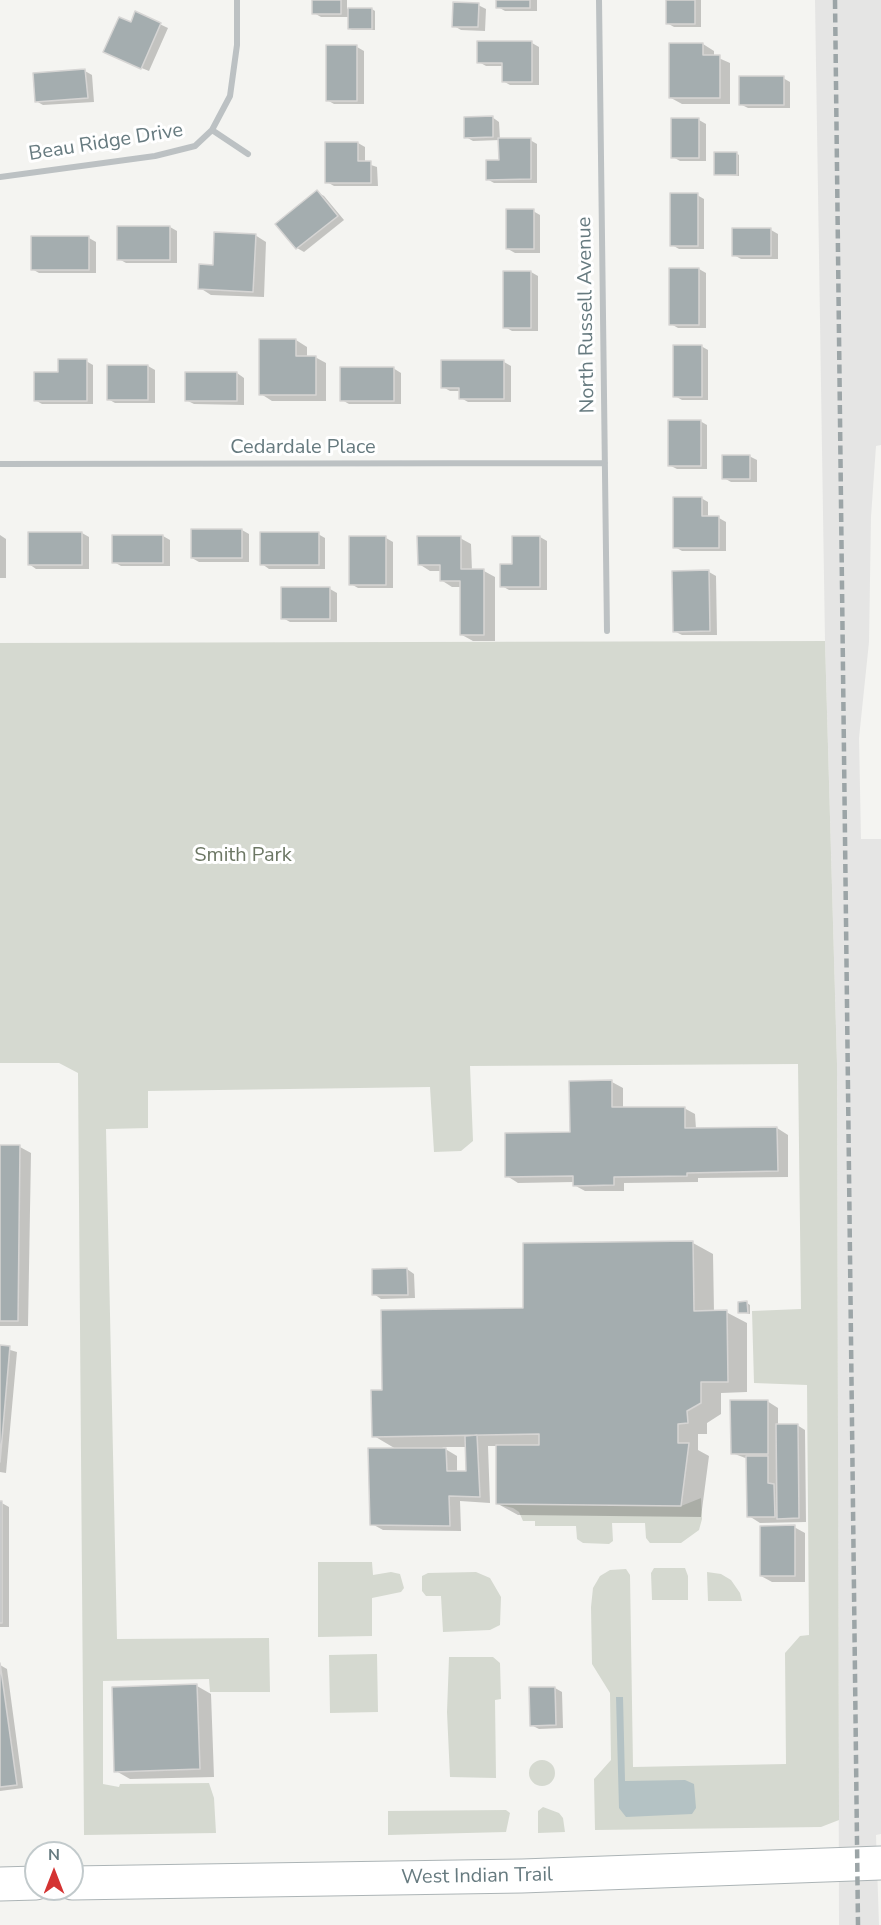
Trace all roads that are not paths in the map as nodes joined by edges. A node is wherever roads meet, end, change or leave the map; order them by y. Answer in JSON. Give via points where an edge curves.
{"nodes":[{"id":1,"x":237,"y":0,"type":"edge"},
{"id":2,"x":599,"y":0,"type":"edge"},
{"id":3,"x":212,"y":130,"type":"junction"},
{"id":4,"x":248,"y":154,"type":"dead end"},
{"id":5,"x":0,"y":177,"type":"edge"},
{"id":6,"x":605,"y":463,"type":"junction"},
{"id":7,"x":0,"y":464,"type":"edge"},
{"id":8,"x":606,"y":630,"type":"dead end"},
{"id":9,"x":881,"y":1863,"type":"edge"},
{"id":10,"x":24,"y":1883,"type":"edge"},
{"id":11,"x":84,"y":1883,"type":"edge"},
{"id":12,"x":0,"y":1884,"type":"edge"}],
"edges":[{"from":1,"to":3,"type":"street","name":"Beau Ridge Drive","via":[[237,45],[230,96]]},
{"from":2,"to":6,"type":"street","name":"North Russell Avenue"},
{"from":3,"to":4,"type":"street","name":"Beau Ridge Drive"},
{"from":3,"to":5,"type":"street","name":"Beau Ridge Drive","via":[[195,146],[155,156]]},
{"from":6,"to":7,"type":"street","name":"Cedardale Place"},
{"from":6,"to":8,"type":"street","name":"North Russell Avenue"},
{"from":9,"to":11,"type":"main road","name":"West Indian Trail","via":[[510,1876]]},
{"from":10,"to":12,"type":"main road"}]}
